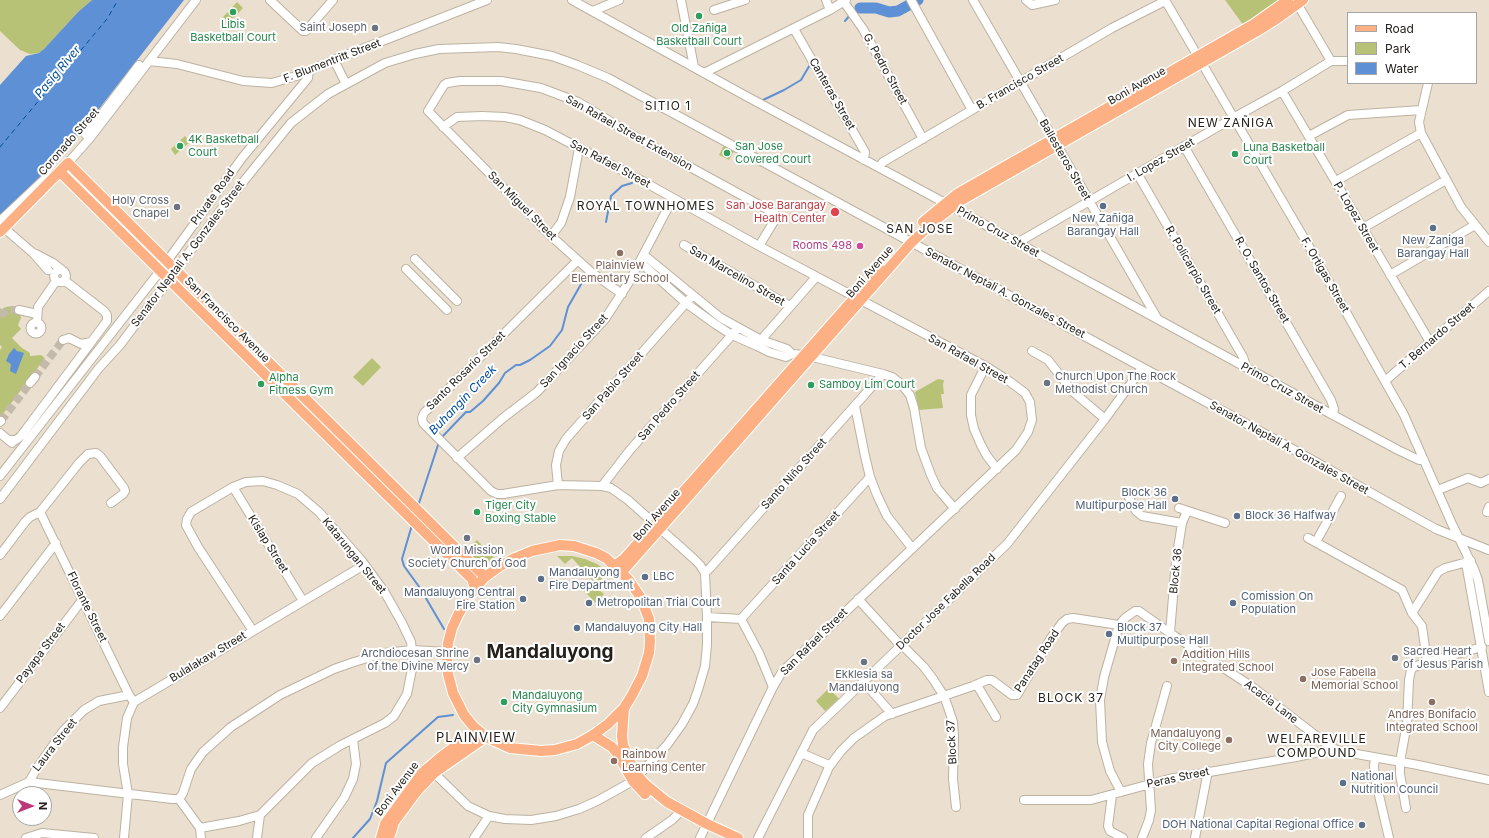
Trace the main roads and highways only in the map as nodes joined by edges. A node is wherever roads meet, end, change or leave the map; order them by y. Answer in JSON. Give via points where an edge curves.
{"nodes":[{"id":1,"x":1288,"y":0,"type":"edge"},
{"id":2,"x":1299,"y":1,"type":"edge"},
{"id":3,"x":1199,"y":59,"type":"junction"},
{"id":4,"x":68,"y":163,"type":"joint"},
{"id":5,"x":55,"y":173,"type":"junction"},
{"id":6,"x":1,"y":227,"type":"edge"},
{"id":7,"x":618,"y":569,"type":"junction"},
{"id":8,"x":485,"y":578,"type":"junction"},
{"id":9,"x":475,"y":588,"type":"junction"},
{"id":10,"x":624,"y":708,"type":"junction"},
{"id":11,"x":478,"y":730,"type":"junction"},
{"id":12,"x":593,"y":735,"type":"junction"},
{"id":13,"x":486,"y":737,"type":"junction"},
{"id":14,"x":431,"y":770,"type":"junction"},
{"id":15,"x":636,"y":778,"type":"junction"},
{"id":16,"x":706,"y":826,"type":"junction"},
{"id":17,"x":381,"y":838,"type":"edge"},
{"id":18,"x":388,"y":838,"type":"edge"},
{"id":19,"x":726,"y":838,"type":"edge"},
{"id":20,"x":738,"y":838,"type":"edge"}],
"edges":[{"from":1,"to":3,"type":"main road","name":"Boni Avenue"},
{"from":2,"to":3,"type":"main road","name":"Boni Avenue","via":[[1259,30]]},
{"from":3,"to":7,"type":"main road","name":"Boni Avenue","via":[[960,201],[948,205],[929,226],[909,241]]},
{"from":4,"to":5,"type":"main road","name":"Coronado Street"},
{"from":4,"to":8,"type":"main road","name":"San Francisco Avenue"},
{"from":5,"to":6,"type":"main road","name":"Coronado Street"},
{"from":5,"to":9,"type":"main road","name":"San Francisco Avenue","via":[[160,271],[472,579]]},
{"from":7,"to":8,"type":"main road","via":[[596,553],[580,547],[560,545],[532,551],[515,558]]},
{"from":7,"to":10,"type":"main road","via":[[641,598],[650,629],[649,653],[642,676]]},
{"from":8,"to":9,"type":"main road"},
{"from":9,"to":11,"type":"main road","via":[[452,628],[447,652],[448,674],[453,693],[464,715]]},
{"from":10,"to":12,"type":"main road"},
{"from":10,"to":15,"type":"main road","via":[[623,745]]},
{"from":11,"to":13,"type":"main road"},
{"from":11,"to":14,"type":"main road","name":"Boni Avenue"},
{"from":12,"to":13,"type":"main road","via":[[566,748],[541,751],[510,748]]},
{"from":12,"to":15,"type":"main road","via":[[612,747]]},
{"from":13,"to":14,"type":"main road","name":"Boni Avenue"},
{"from":14,"to":17,"type":"main road","name":"Boni Avenue","via":[[410,788],[389,817]]},
{"from":14,"to":18,"type":"main road","name":"Boni Avenue","via":[[394,822]]},
{"from":15,"to":16,"type":"main road","via":[[680,813]]},
{"from":16,"to":19,"type":"main road"},
{"from":16,"to":20,"type":"main road"}]}
